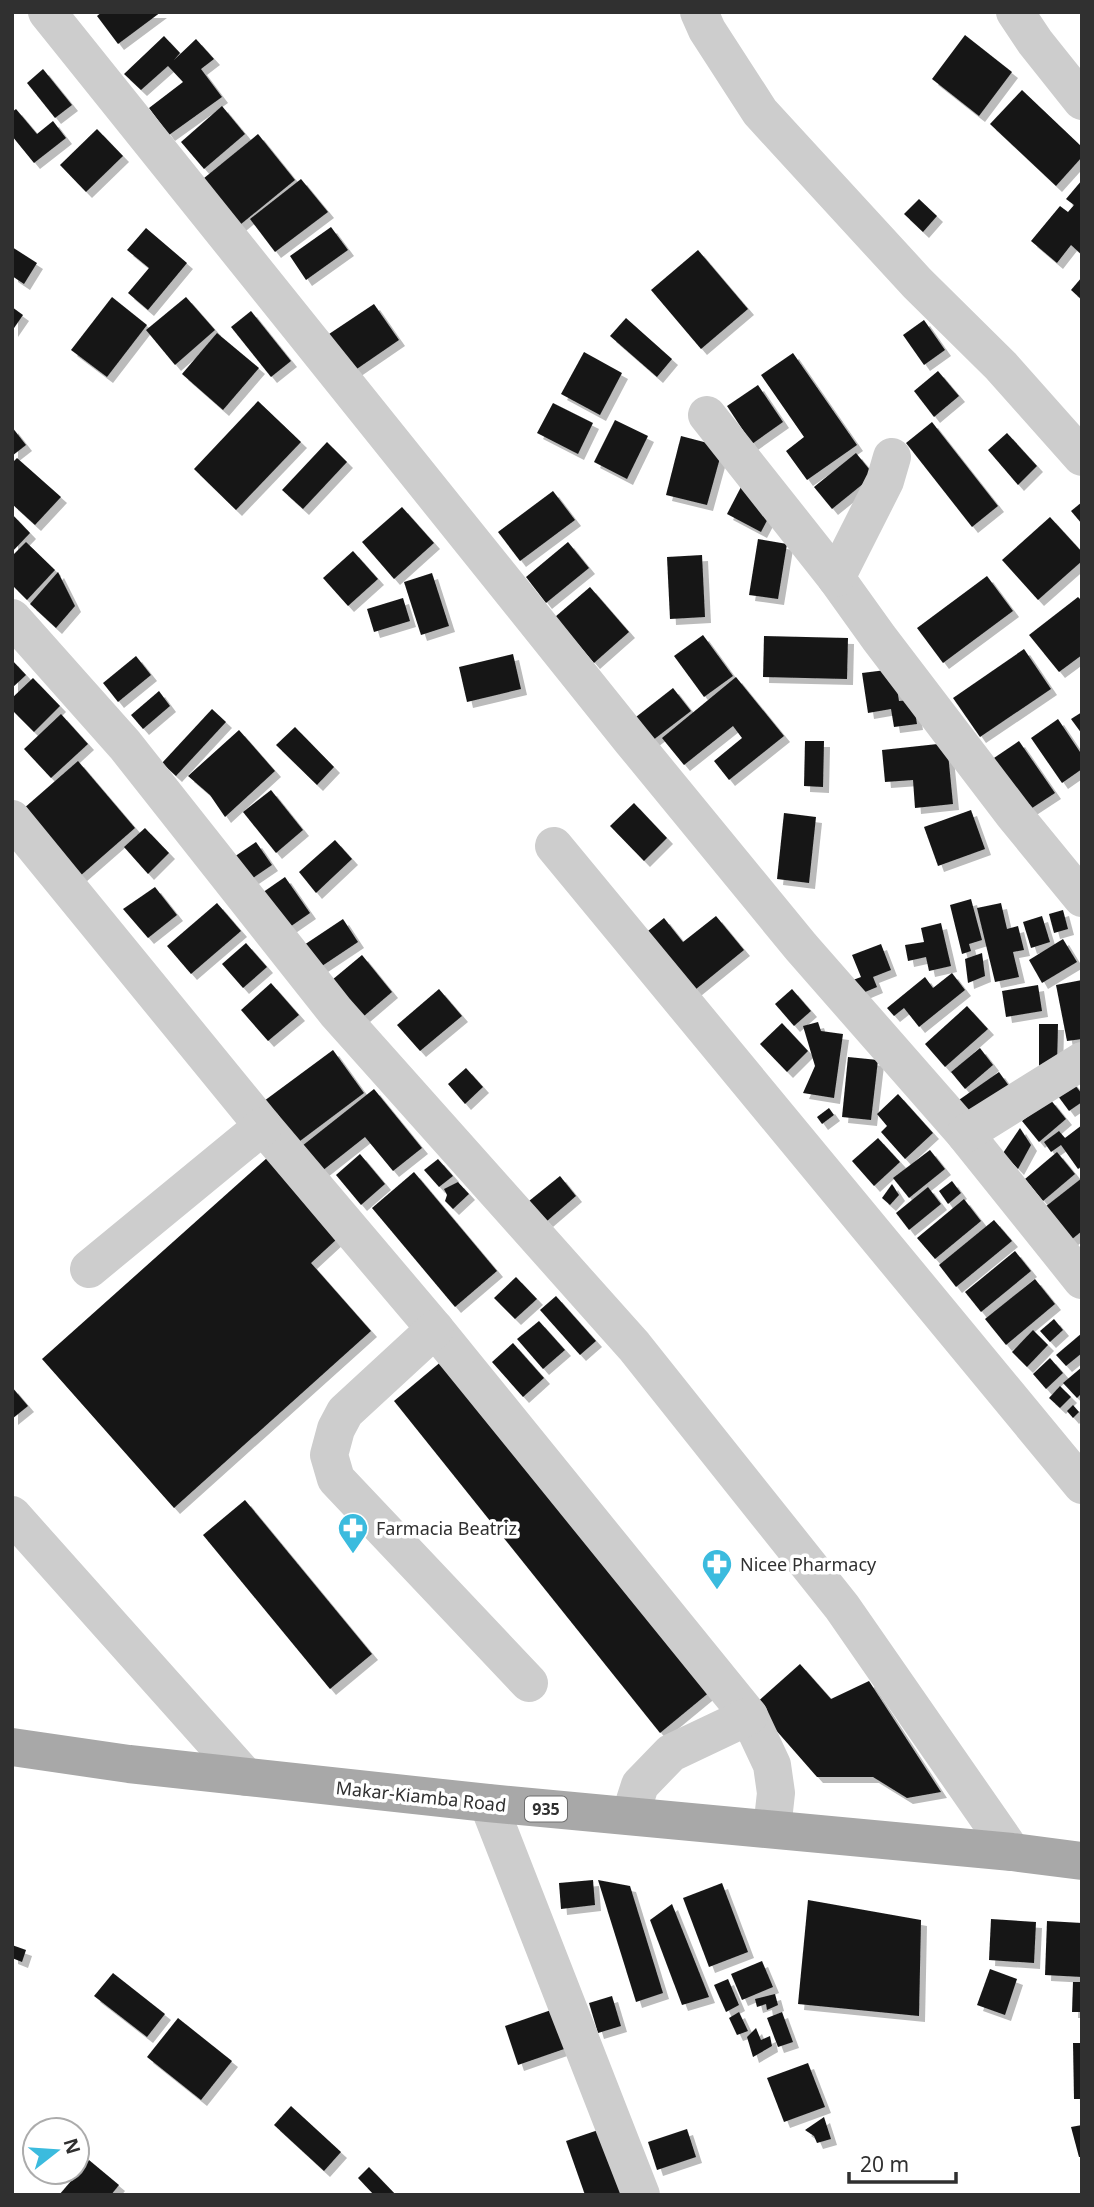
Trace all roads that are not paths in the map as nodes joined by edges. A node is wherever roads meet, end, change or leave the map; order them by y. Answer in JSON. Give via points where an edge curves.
{"nodes":[{"id":1,"x":47,"y":12,"type":"edge"},
{"id":2,"x":699,"y":12,"type":"edge"},
{"id":3,"x":1015,"y":12,"type":"edge"},
{"id":4,"x":1082,"y":101,"type":"edge"},
{"id":5,"x":707,"y":415,"type":"dead end"},
{"id":6,"x":892,"y":457,"type":"dead end"},
{"id":7,"x":1082,"y":457,"type":"edge"},
{"id":8,"x":836,"y":578,"type":"junction"},
{"id":9,"x":12,"y":618,"type":"edge"},
{"id":10,"x":12,"y":819,"type":"edge"},
{"id":11,"x":554,"y":846,"type":"dead end"},
{"id":12,"x":1082,"y":898,"type":"edge"},
{"id":13,"x":1082,"y":1061,"type":"edge"},
{"id":14,"x":263,"y":1126,"type":"junction"},
{"id":15,"x":964,"y":1133,"type":"junction"},
{"id":16,"x":89,"y":1269,"type":"dead end"},
{"id":17,"x":1082,"y":1280,"type":"edge"},
{"id":18,"x":435,"y":1329,"type":"junction"},
{"id":19,"x":1082,"y":1485,"type":"edge"},
{"id":20,"x":12,"y":1515,"type":"edge"},
{"id":21,"x":529,"y":1683,"type":"dead end"},
{"id":22,"x":749,"y":1716,"type":"junction"},
{"id":23,"x":13,"y":1745,"type":"edge"},
{"id":24,"x":246,"y":1777,"type":"junction"},
{"id":25,"x":488,"y":1803,"type":"junction"},
{"id":26,"x":630,"y":1816,"type":"junction"},
{"id":27,"x":772,"y":1829,"type":"junction"},
{"id":28,"x":1012,"y":1852,"type":"junction"},
{"id":29,"x":1082,"y":1861,"type":"edge"},
{"id":30,"x":641,"y":2195,"type":"edge"}],
"edges":[{"from":1,"to":15,"type":"street","via":[[640,751],[801,947]]},
{"from":2,"to":7,"type":"street","via":[[760,112]]},
{"from":3,"to":4,"type":"street"},
{"from":5,"to":8,"type":"street"},
{"from":6,"to":8,"type":"street","via":[[885,481]]},
{"from":8,"to":12,"type":"street"},
{"from":9,"to":28,"type":"street","via":[[125,745],[336,1012],[634,1346],[842,1606]]},
{"from":10,"to":14,"type":"street"},
{"from":11,"to":19,"type":"street"},
{"from":13,"to":15,"type":"street"},
{"from":14,"to":16,"type":"street"},
{"from":14,"to":18,"type":"street"},
{"from":15,"to":17,"type":"street"},
{"from":18,"to":21,"type":"street","via":[[345,1412],[329,1455],[336,1479]]},
{"from":18,"to":22,"type":"street"},
{"from":20,"to":24,"type":"street"},
{"from":22,"to":26,"type":"street","via":[[671,1754],[640,1785]]},
{"from":22,"to":27,"type":"street","via":[[772,1765],[776,1793]]},
{"from":23,"to":24,"type":"main road","name":"Makar-Kiamba Road","number":"935"},
{"from":24,"to":25,"type":"main road","name":"Makar-Kiamba Road","number":"935"},
{"from":25,"to":26,"type":"main road","name":"Makar-Kiamba Road","number":"935"},
{"from":25,"to":30,"type":"street"},
{"from":26,"to":27,"type":"main road","name":"Makar-Kiamba Road","number":"935"},
{"from":27,"to":28,"type":"main road","name":"Makar-Kiamba Road","number":"935"},
{"from":28,"to":29,"type":"main road","name":"Makar-Kiamba Road","number":"935"}]}
